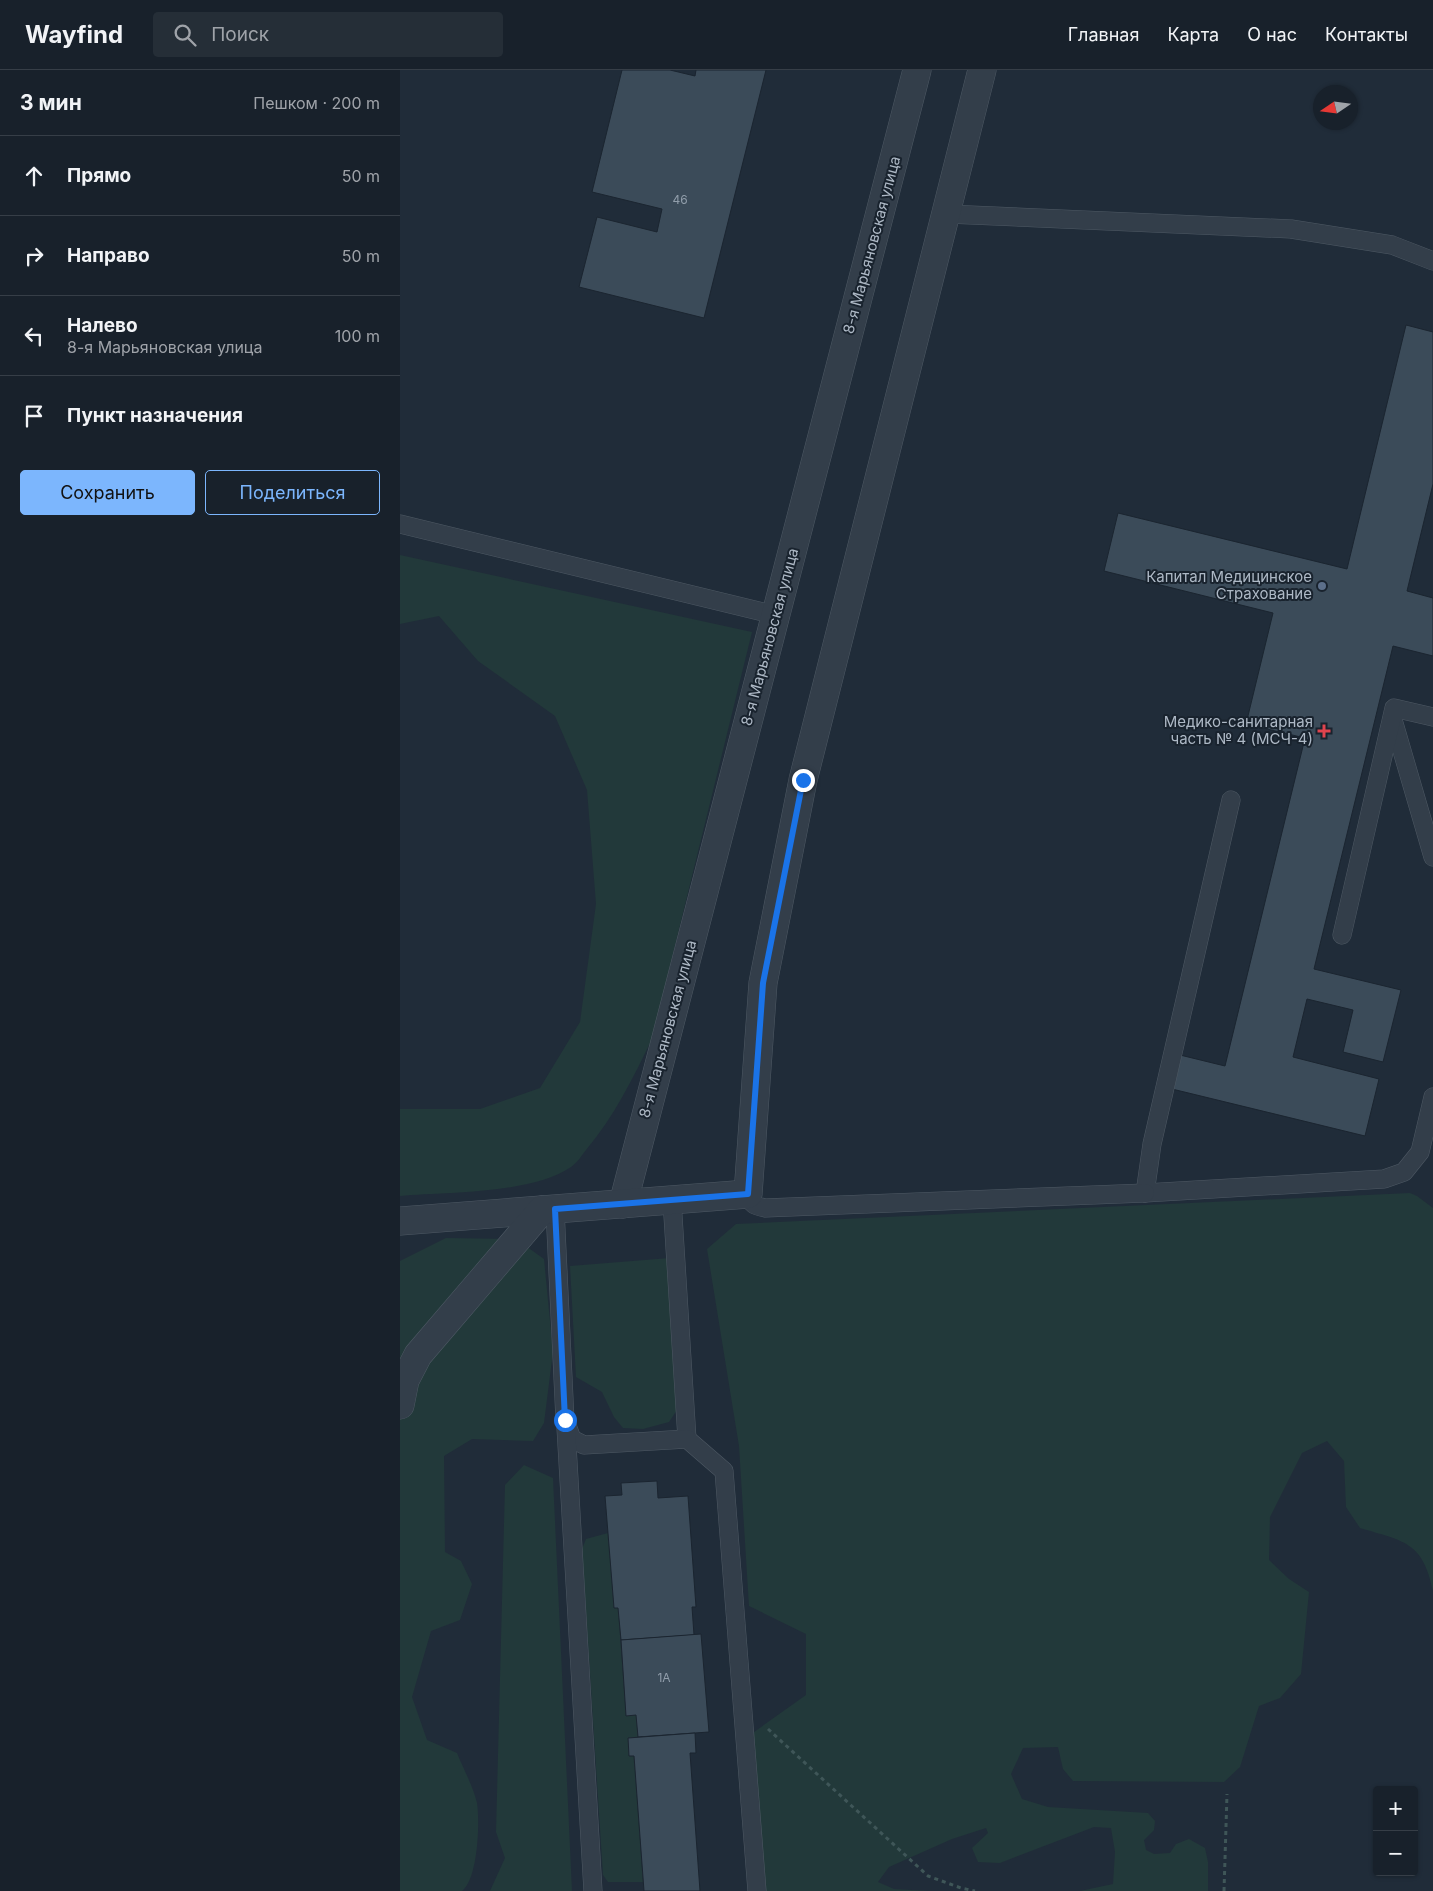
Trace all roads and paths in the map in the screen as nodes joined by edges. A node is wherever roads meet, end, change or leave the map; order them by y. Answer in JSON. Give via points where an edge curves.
{"nodes":[{"id":1,"x":917,"y":70,"type":"edge"},
{"id":2,"x":982,"y":70,"type":"edge"},
{"id":3,"x":947,"y":214,"type":"junction"},
{"id":4,"x":1433,"y":261,"type":"edge"},
{"id":5,"x":400,"y":524,"type":"edge"},
{"id":6,"x":776,"y":615,"type":"junction"},
{"id":7,"x":1433,"y":717,"type":"edge"},
{"id":8,"x":1392,"y":718,"type":"junction"},
{"id":9,"x":1231,"y":800,"type":"dead end"},
{"id":10,"x":1433,"y":857,"type":"edge"},
{"id":11,"x":1342,"y":935,"type":"dead end"},
{"id":12,"x":1433,"y":1097,"type":"edge"},
{"id":13,"x":1145,"y":1193,"type":"junction"},
{"id":14,"x":748,"y":1194,"type":"junction"},
{"id":15,"x":672,"y":1200,"type":"junction"},
{"id":16,"x":623,"y":1204,"type":"junction"},
{"id":17,"x":549,"y":1210,"type":"junction"},
{"id":18,"x":400,"y":1221,"type":"edge"},
{"id":19,"x":400,"y":1405,"type":"edge"},
{"id":20,"x":565,"y":1420,"type":"junction"},
{"id":21,"x":687,"y":1439,"type":"junction"},
{"id":22,"x":742,"y":1705,"type":"junction"},
{"id":23,"x":1227,"y":1794,"type":"dead end"},
{"id":24,"x":594,"y":1891,"type":"edge"},
{"id":25,"x":757,"y":1891,"type":"edge"},
{"id":26,"x":976,"y":1891,"type":"edge"},
{"id":27,"x":1224,"y":1891,"type":"edge"}],
"edges":[{"from":1,"to":6,"type":"street","name":"8-я Марьяновская улица"},
{"from":2,"to":3,"type":"street"},
{"from":3,"to":4,"type":"lane","via":[[1291,229],[1392,245]]},
{"from":3,"to":14,"type":"street","via":[[803,780],[763,983]]},
{"from":5,"to":6,"type":"lane"},
{"from":6,"to":16,"type":"street","name":"8-я Марьяновская улица"},
{"from":7,"to":8,"type":"lane","via":[[1394,708]]},
{"from":8,"to":10,"type":"lane"},
{"from":8,"to":11,"type":"lane"},
{"from":9,"to":13,"type":"lane","via":[[1152,1144]]},
{"from":12,"to":13,"type":"lane","via":[[1420,1152],[1404,1172],[1384,1179]]},
{"from":13,"to":14,"type":"lane","via":[[765,1208],[754,1206]]},
{"from":14,"to":15,"type":"street"},
{"from":15,"to":16,"type":"street"},
{"from":15,"to":21,"type":"lane"},
{"from":16,"to":17,"type":"street"},
{"from":17,"to":18,"type":"street"},
{"from":17,"to":19,"type":"street","via":[[418,1355],[405,1380]]},
{"from":17,"to":20,"type":"lane"},
{"from":20,"to":21,"type":"lane","via":[[572,1439],[584,1445]]},
{"from":20,"to":24,"type":"lane"},
{"from":21,"to":22,"type":"lane","via":[[724,1471]]},
{"from":22,"to":25,"type":"lane"},
{"from":22,"to":26,"type":"path","via":[[928,1876]]},
{"from":23,"to":27,"type":"path"}]}
